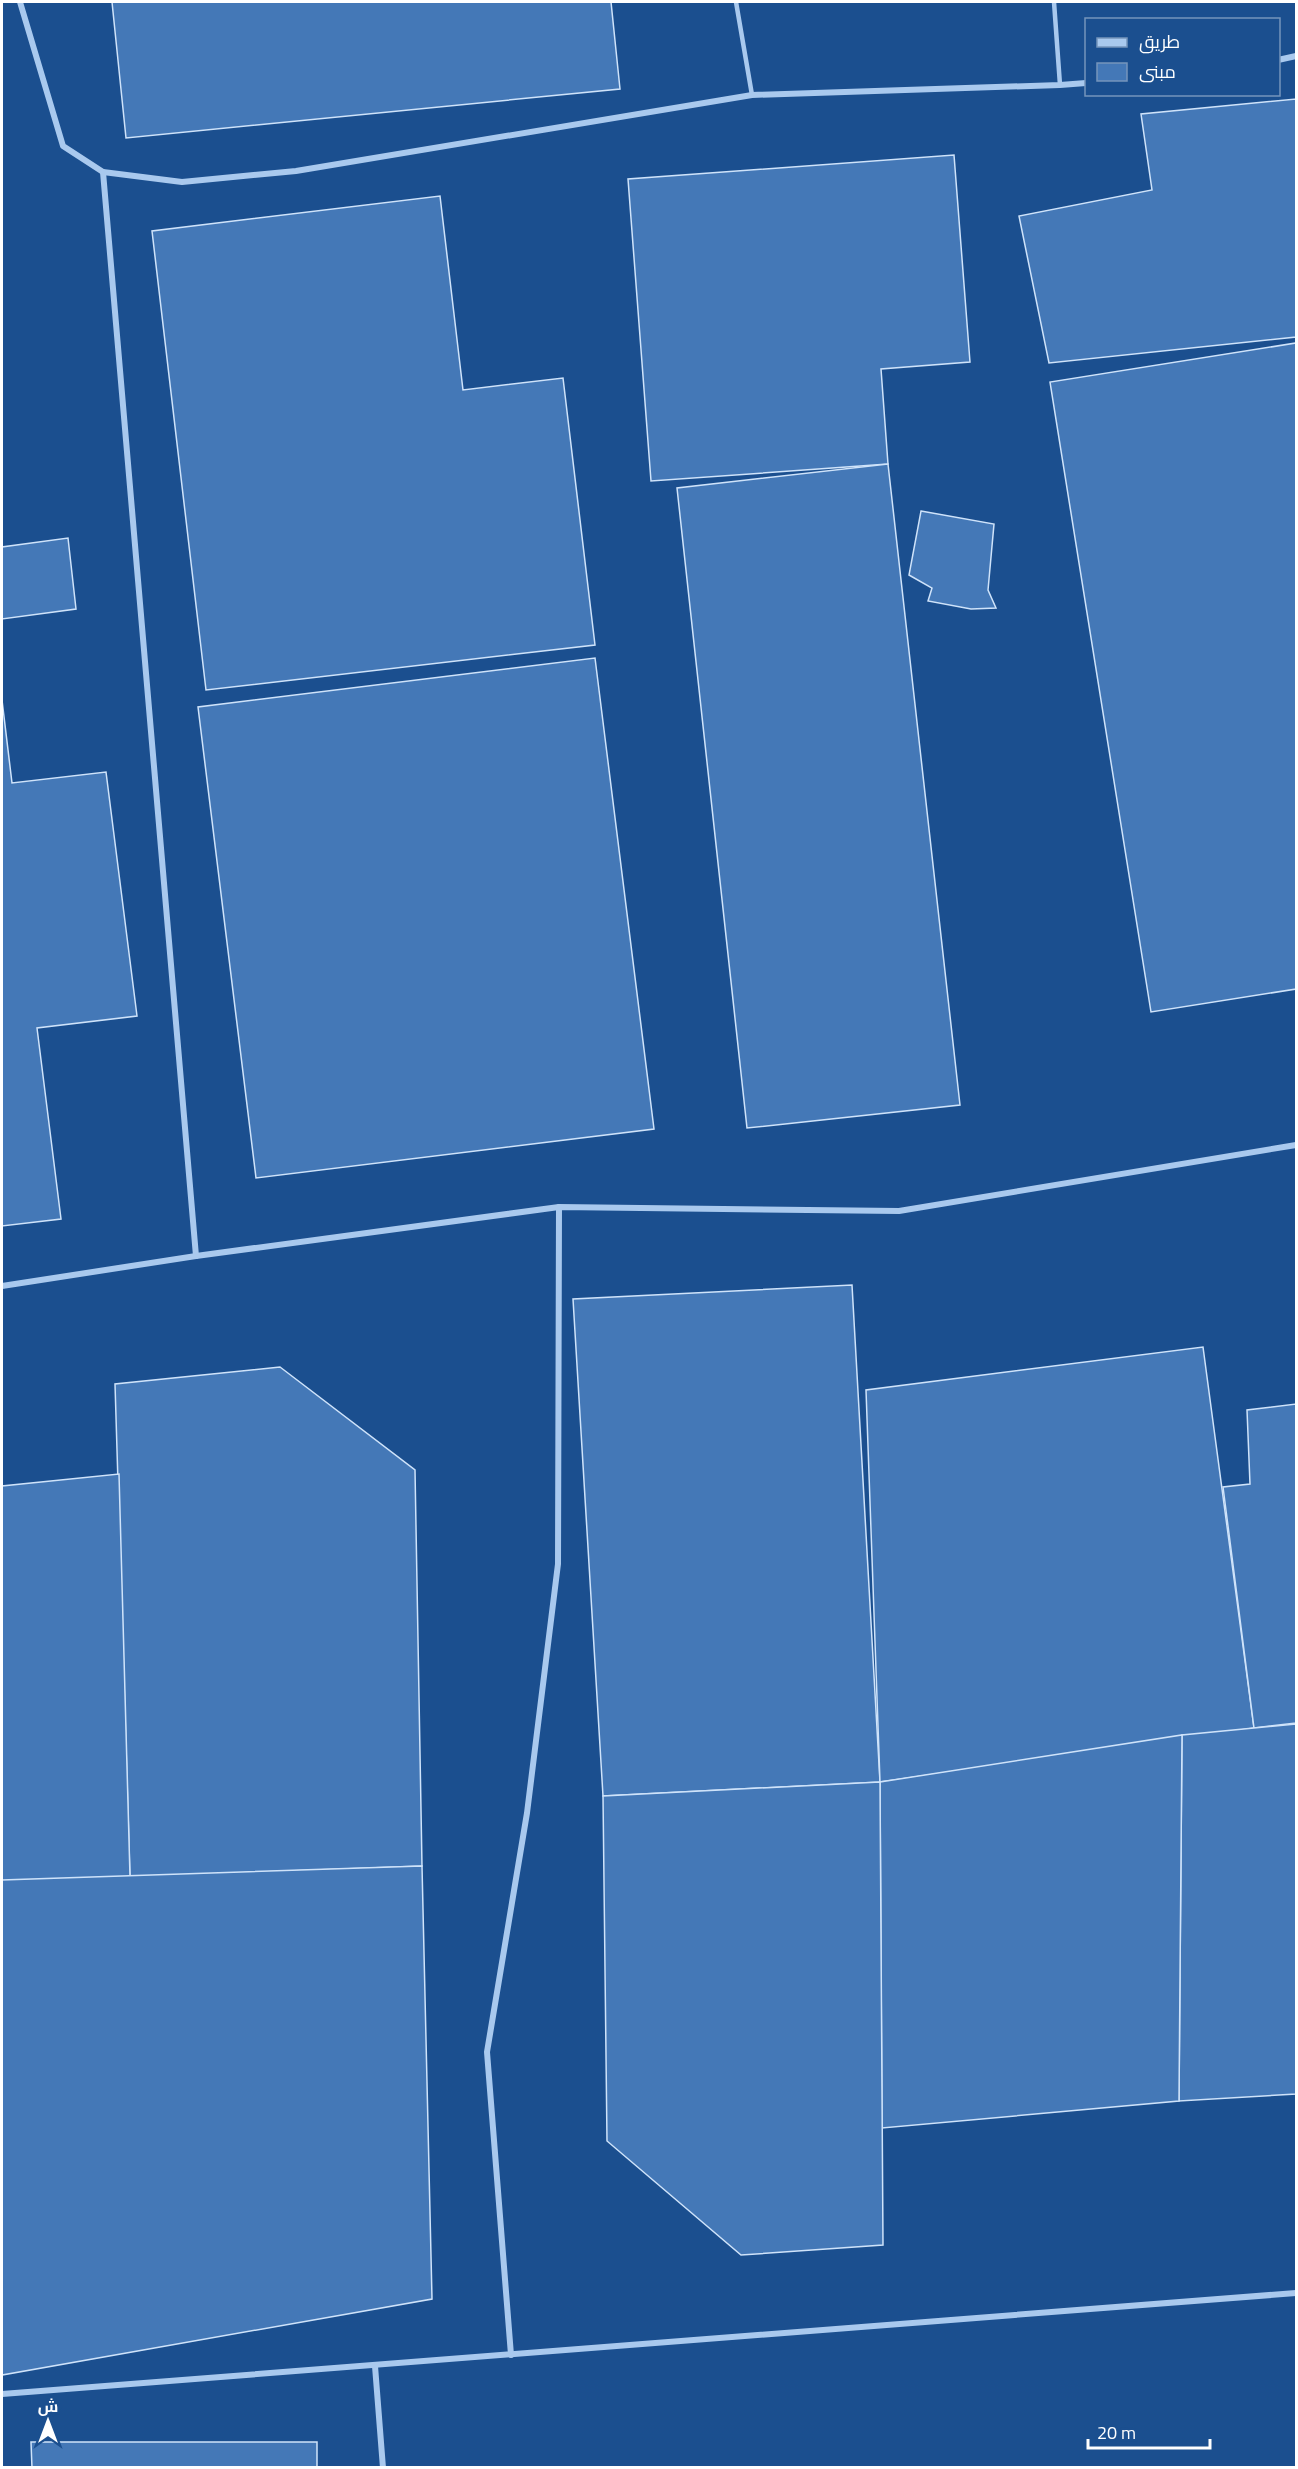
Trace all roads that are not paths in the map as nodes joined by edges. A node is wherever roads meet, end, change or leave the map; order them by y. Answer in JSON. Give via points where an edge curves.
{"nodes":[{"id":1,"x":20,"y":2,"type":"edge"},
{"id":2,"x":736,"y":2,"type":"edge"},
{"id":3,"x":1054,"y":2,"type":"edge"},
{"id":4,"x":1296,"y":56,"type":"edge"},
{"id":5,"x":1280,"y":60,"type":"edge"},
{"id":6,"x":1085,"y":82,"type":"edge"},
{"id":7,"x":1060,"y":85,"type":"junction"},
{"id":8,"x":752,"y":95,"type":"junction"},
{"id":9,"x":103,"y":172,"type":"junction"},
{"id":10,"x":1296,"y":1145,"type":"edge"},
{"id":11,"x":559,"y":1207,"type":"junction"},
{"id":12,"x":196,"y":1256,"type":"junction"},
{"id":13,"x":2,"y":1286,"type":"edge"},
{"id":14,"x":1296,"y":2293,"type":"edge"},
{"id":15,"x":511,"y":2355,"type":"junction"},
{"id":16,"x":375,"y":2366,"type":"junction"},
{"id":17,"x":2,"y":2394,"type":"edge"},
{"id":18,"x":383,"y":2468,"type":"edge"}],
"edges":[{"from":1,"to":9,"type":"street","via":[[63,146]]},
{"from":2,"to":8,"type":"lane"},
{"from":3,"to":7,"type":"lane"},
{"from":4,"to":5,"type":"street"},
{"from":6,"to":7,"type":"street"},
{"from":7,"to":8,"type":"street"},
{"from":8,"to":9,"type":"street","via":[[296,171],[182,182]]},
{"from":9,"to":12,"type":"street"},
{"from":10,"to":11,"type":"street","via":[[899,1211]]},
{"from":11,"to":12,"type":"street"},
{"from":11,"to":15,"type":"street","via":[[558,1564],[527,1813],[487,2052]]},
{"from":12,"to":13,"type":"street"},
{"from":14,"to":15,"type":"street"},
{"from":15,"to":16,"type":"street"},
{"from":16,"to":17,"type":"street"},
{"from":16,"to":18,"type":"street"}]}
